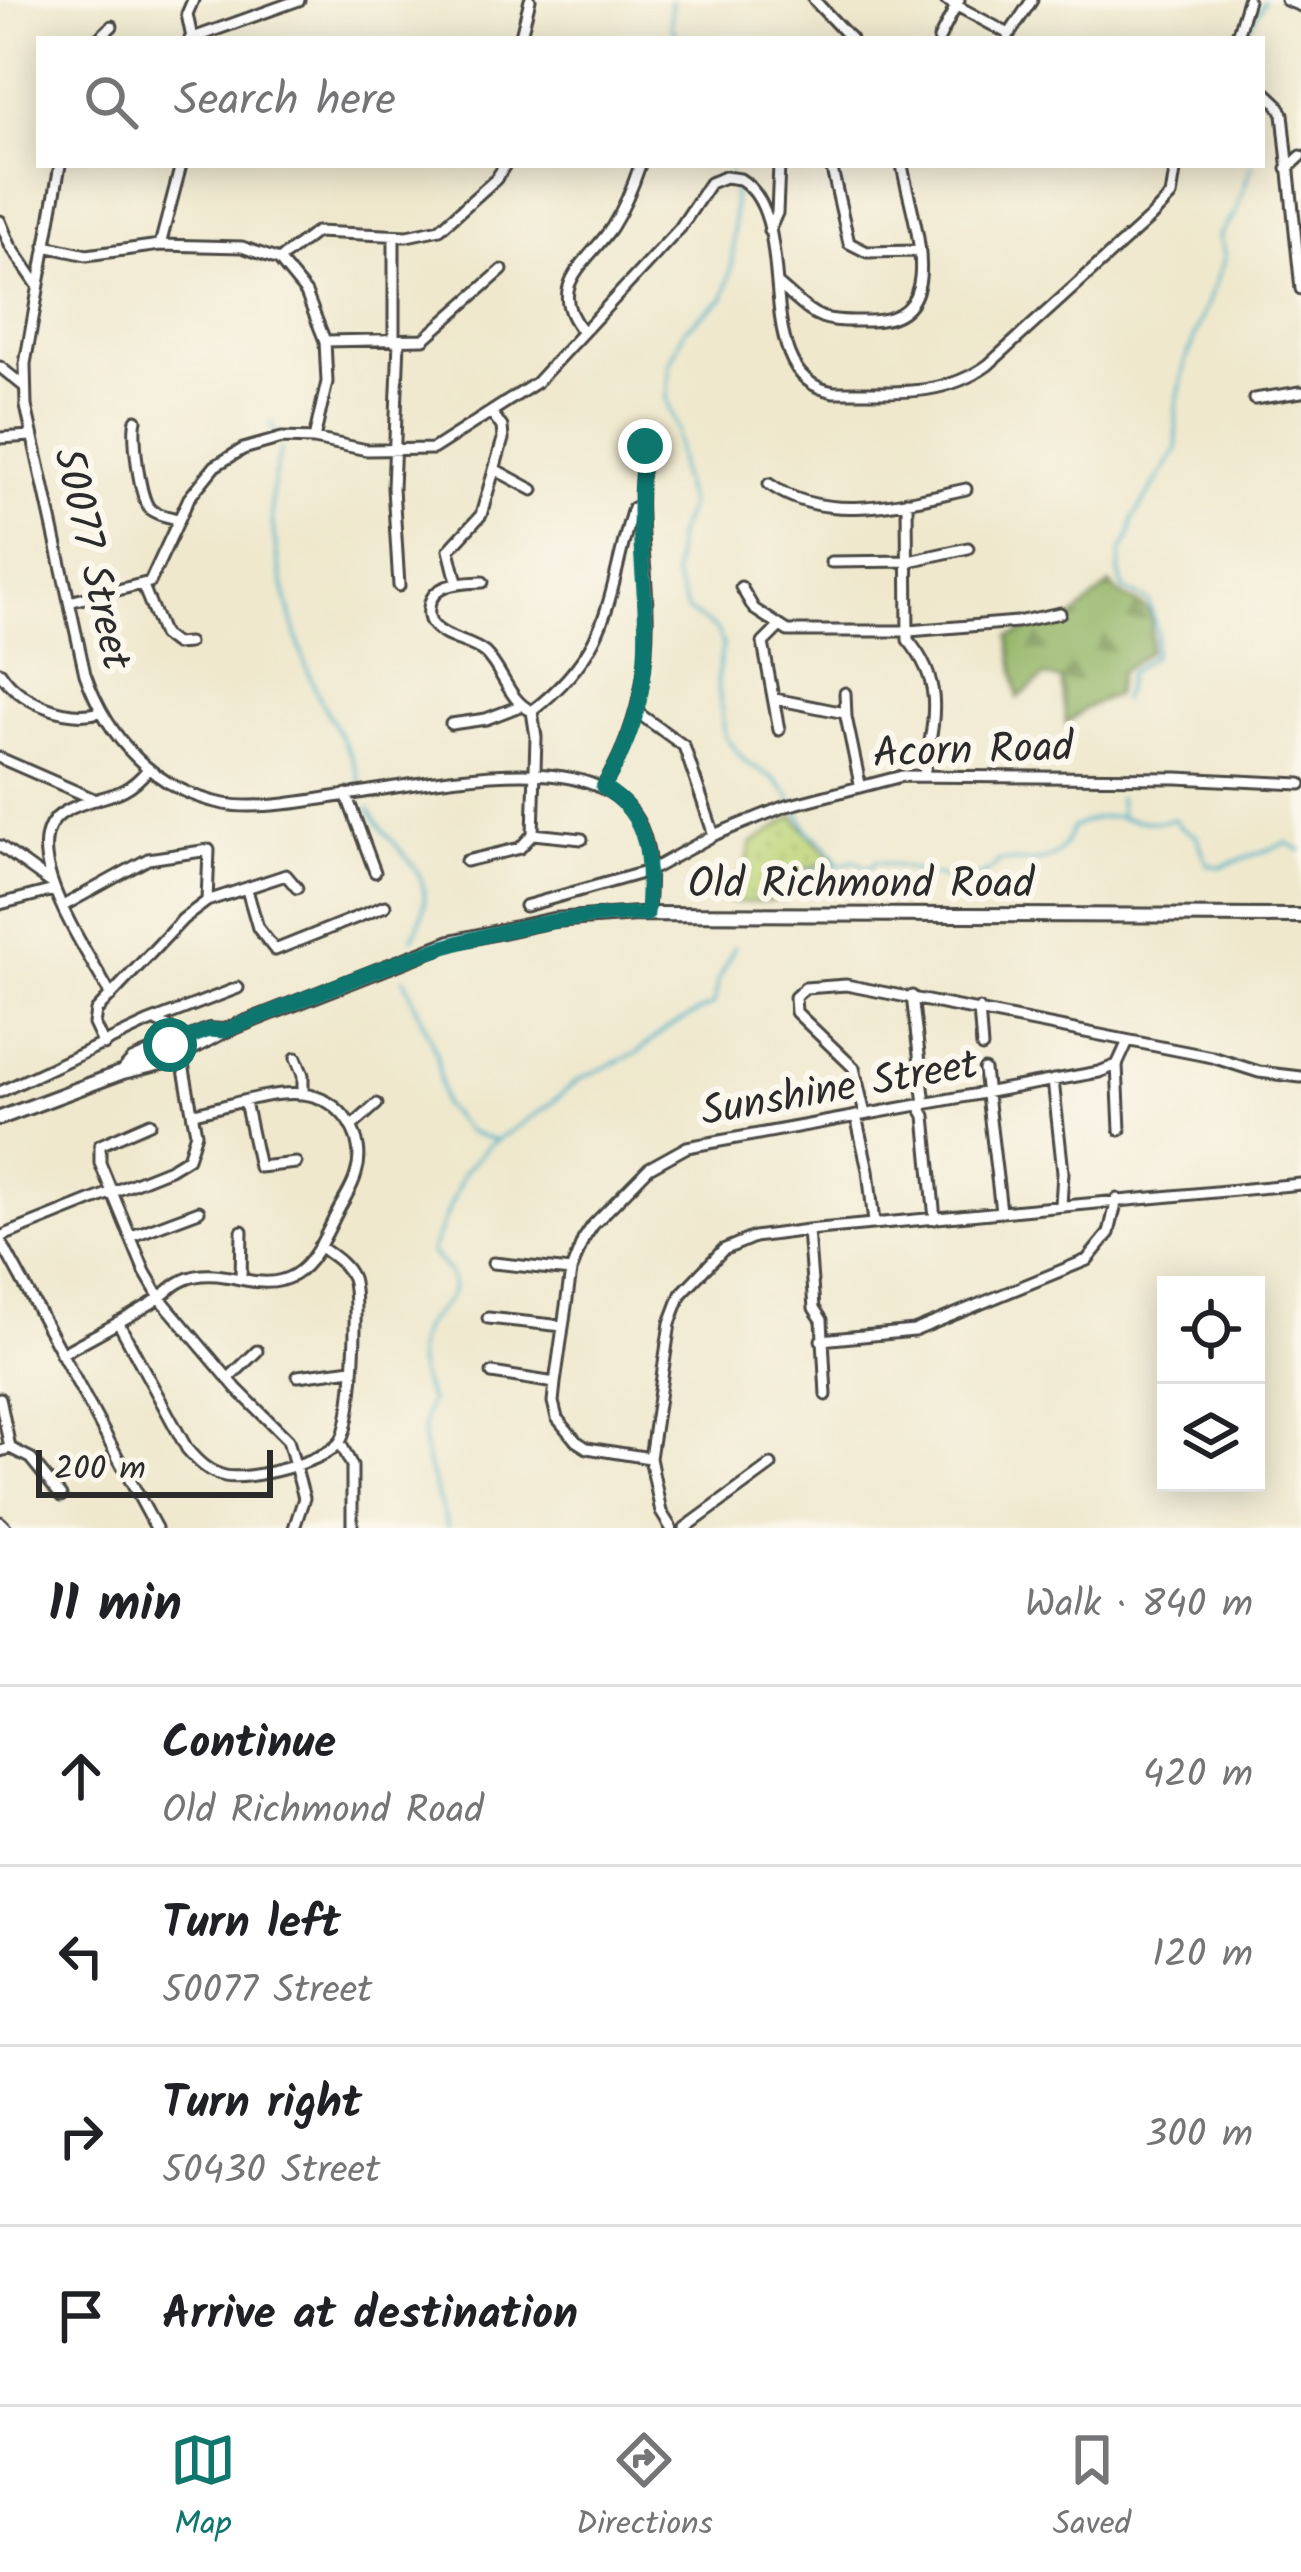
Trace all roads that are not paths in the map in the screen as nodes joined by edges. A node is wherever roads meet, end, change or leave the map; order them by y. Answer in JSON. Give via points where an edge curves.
{"nodes":[{"id":1,"x":194,"y":0,"type":"edge"},
{"id":2,"x":299,"y":0,"type":"edge"},
{"id":3,"x":530,"y":0,"type":"edge"},
{"id":4,"x":814,"y":0,"type":"edge"},
{"id":5,"x":1032,"y":0,"type":"edge"},
{"id":6,"x":1248,"y":0,"type":"edge"},
{"id":7,"x":1286,"y":0,"type":"edge"},
{"id":8,"x":953,"y":2,"type":"edge"},
{"id":9,"x":1301,"y":6,"type":"edge"},
{"id":10,"x":112,"y":26,"type":"dead end"},
{"id":11,"x":101,"y":36,"type":"edge"},
{"id":12,"x":191,"y":36,"type":"edge"},
{"id":13,"x":199,"y":36,"type":"edge"},
{"id":14,"x":521,"y":36,"type":"edge"},
{"id":15,"x":848,"y":36,"type":"edge"},
{"id":16,"x":940,"y":36,"type":"edge"},
{"id":17,"x":1006,"y":36,"type":"edge"},
{"id":18,"x":1009,"y":36,"type":"edge"},
{"id":19,"x":1237,"y":36,"type":"edge"},
{"id":20,"x":1265,"y":92,"type":"edge"},
{"id":21,"x":1301,"y":156,"type":"edge"},
{"id":22,"x":59,"y":168,"type":"edge"},
{"id":23,"x":180,"y":168,"type":"edge"},
{"id":24,"x":503,"y":168,"type":"edge"},
{"id":25,"x":639,"y":168,"type":"edge"},
{"id":26,"x":779,"y":168,"type":"edge"},
{"id":27,"x":832,"y":168,"type":"edge"},
{"id":28,"x":903,"y":168,"type":"edge"},
{"id":29,"x":1176,"y":168,"type":"edge"},
{"id":30,"x":1288,"y":169,"type":"junction"},
{"id":31,"x":0,"y":221,"type":"edge"},
{"id":32,"x":769,"y":231,"type":"junction"},
{"id":33,"x":394,"y":236,"type":"junction"},
{"id":34,"x":160,"y":245,"type":"junction"},
{"id":35,"x":45,"y":246,"type":"junction"},
{"id":36,"x":918,"y":251,"type":"junction"},
{"id":37,"x":279,"y":260,"type":"junction"},
{"id":38,"x":502,"y":270,"type":"dead end"},
{"id":39,"x":778,"y":284,"type":"junction"},
{"id":40,"x":38,"y":286,"type":"junction"},
{"id":41,"x":1301,"y":289,"type":"edge"},
{"id":42,"x":583,"y":332,"type":"junction"},
{"id":43,"x":325,"y":341,"type":"junction"},
{"id":44,"x":397,"y":341,"type":"junction"},
{"id":45,"x":0,"y":367,"type":"edge"},
{"id":46,"x":25,"y":387,"type":"junction"},
{"id":47,"x":1301,"y":392,"type":"edge"},
{"id":48,"x":1254,"y":399,"type":"dead end"},
{"id":49,"x":491,"y":412,"type":"junction"},
{"id":50,"x":136,"y":420,"type":"dead end"},
{"id":51,"x":31,"y":436,"type":"junction"},
{"id":52,"x":0,"y":438,"type":"edge"},
{"id":53,"x":314,"y":439,"type":"junction"},
{"id":54,"x":646,"y":443,"type":"dead end"},
{"id":55,"x":393,"y":451,"type":"junction"},
{"id":56,"x":496,"y":470,"type":"junction"},
{"id":57,"x":769,"y":484,"type":"dead end"},
{"id":58,"x":966,"y":489,"type":"dead end"},
{"id":59,"x":533,"y":490,"type":"dead end"},
{"id":60,"x":907,"y":501,"type":"junction"},
{"id":61,"x":636,"y":509,"type":"junction"},
{"id":62,"x":178,"y":519,"type":"junction"},
{"id":63,"x":968,"y":548,"type":"dead end"},
{"id":64,"x":909,"y":561,"type":"junction"},
{"id":65,"x":831,"y":562,"type":"dead end"},
{"id":66,"x":457,"y":582,"type":"junction"},
{"id":67,"x":483,"y":582,"type":"dead end"},
{"id":68,"x":143,"y":586,"type":"junction"},
{"id":69,"x":398,"y":586,"type":"dead end"},
{"id":70,"x":741,"y":587,"type":"dead end"},
{"id":71,"x":69,"y":602,"type":"junction"},
{"id":72,"x":1060,"y":613,"type":"dead end"},
{"id":73,"x":778,"y":628,"type":"junction"},
{"id":74,"x":909,"y":631,"type":"junction"},
{"id":75,"x":188,"y":643,"type":"dead end"},
{"id":76,"x":0,"y":672,"type":"edge"},
{"id":77,"x":845,"y":693,"type":"dead end"},
{"id":78,"x":775,"y":699,"type":"junction"},
{"id":79,"x":526,"y":708,"type":"junction"},
{"id":80,"x":100,"y":712,"type":"junction"},
{"id":81,"x":638,"y":713,"type":"junction"},
{"id":82,"x":845,"y":713,"type":"junction"},
{"id":83,"x":451,"y":724,"type":"dead end"},
{"id":84,"x":778,"y":730,"type":"dead end"},
{"id":85,"x":0,"y":758,"type":"edge"},
{"id":86,"x":148,"y":769,"type":"junction"},
{"id":87,"x":924,"y":775,"type":"junction"},
{"id":88,"x":535,"y":776,"type":"junction"},
{"id":89,"x":860,"y":784,"type":"junction"},
{"id":90,"x":1301,"y":784,"type":"edge"},
{"id":91,"x":603,"y":787,"type":"junction"},
{"id":92,"x":346,"y":794,"type":"junction"},
{"id":93,"x":97,"y":800,"type":"junction"},
{"id":94,"x":533,"y":835,"type":"junction"},
{"id":95,"x":714,"y":835,"type":"junction"},
{"id":96,"x":582,"y":839,"type":"dead end"},
{"id":97,"x":0,"y":846,"type":"edge"},
{"id":98,"x":466,"y":861,"type":"dead end"},
{"id":99,"x":650,"y":871,"type":"junction"},
{"id":100,"x":375,"y":872,"type":"dead end"},
{"id":101,"x":52,"y":886,"type":"junction"},
{"id":102,"x":297,"y":888,"type":"dead end"},
{"id":103,"x":247,"y":890,"type":"junction"},
{"id":104,"x":207,"y":901,"type":"junction"},
{"id":105,"x":0,"y":904,"type":"edge"},
{"id":106,"x":63,"y":906,"type":"junction"},
{"id":107,"x":385,"y":906,"type":"dead end"},
{"id":108,"x":526,"y":906,"type":"dead end"},
{"id":109,"x":647,"y":914,"type":"junction"},
{"id":110,"x":1301,"y":916,"type":"edge"},
{"id":111,"x":238,"y":988,"type":"dead end"},
{"id":112,"x":111,"y":996,"type":"junction"},
{"id":113,"x":912,"y":996,"type":"junction"},
{"id":114,"x":979,"y":1010,"type":"junction"},
{"id":115,"x":162,"y":1024,"type":"junction"},
{"id":116,"x":1128,"y":1041,"type":"junction"},
{"id":117,"x":104,"y":1045,"type":"junction"},
{"id":118,"x":982,"y":1047,"type":"dead end"},
{"id":119,"x":177,"y":1051,"type":"junction"},
{"id":120,"x":296,"y":1058,"type":"dead end"},
{"id":121,"x":1117,"y":1065,"type":"junction"},
{"id":122,"x":984,"y":1070,"type":"dead end"},
{"id":123,"x":1301,"y":1077,"type":"edge"},
{"id":124,"x":1053,"y":1080,"type":"junction"},
{"id":125,"x":0,"y":1092,"type":"edge"},
{"id":126,"x":986,"y":1092,"type":"junction"},
{"id":127,"x":302,"y":1094,"type":"junction"},
{"id":128,"x":245,"y":1102,"type":"junction"},
{"id":129,"x":377,"y":1104,"type":"dead end"},
{"id":130,"x":922,"y":1104,"type":"junction"},
{"id":131,"x":194,"y":1113,"type":"junction"},
{"id":132,"x":860,"y":1115,"type":"junction"},
{"id":133,"x":0,"y":1118,"type":"edge"},
{"id":134,"x":150,"y":1123,"type":"dead end"},
{"id":135,"x":351,"y":1127,"type":"junction"},
{"id":136,"x":1120,"y":1130,"type":"dead end"},
{"id":137,"x":296,"y":1163,"type":"dead end"},
{"id":138,"x":1301,"y":1184,"type":"edge"},
{"id":139,"x":111,"y":1192,"type":"junction"},
{"id":140,"x":1117,"y":1199,"type":"junction"},
{"id":141,"x":1061,"y":1205,"type":"junction"},
{"id":142,"x":199,"y":1211,"type":"dead end"},
{"id":143,"x":1001,"y":1211,"type":"junction"},
{"id":144,"x":935,"y":1219,"type":"junction"},
{"id":145,"x":874,"y":1223,"type":"junction"},
{"id":146,"x":808,"y":1230,"type":"junction"},
{"id":147,"x":242,"y":1232,"type":"dead end"},
{"id":148,"x":132,"y":1236,"type":"junction"},
{"id":149,"x":0,"y":1238,"type":"edge"},
{"id":150,"x":319,"y":1246,"type":"junction"},
{"id":151,"x":494,"y":1264,"type":"dead end"},
{"id":152,"x":572,"y":1271,"type":"junction"},
{"id":153,"x":241,"y":1279,"type":"junction"},
{"id":154,"x":160,"y":1298,"type":"junction"},
{"id":155,"x":488,"y":1318,"type":"dead end"},
{"id":156,"x":118,"y":1322,"type":"junction"},
{"id":157,"x":563,"y":1326,"type":"junction"},
{"id":158,"x":821,"y":1340,"type":"junction"},
{"id":159,"x":257,"y":1351,"type":"dead end"},
{"id":160,"x":62,"y":1354,"type":"junction"},
{"id":161,"x":352,"y":1369,"type":"junction"},
{"id":162,"x":492,"y":1373,"type":"dead end"},
{"id":163,"x":298,"y":1376,"type":"dead end"},
{"id":164,"x":228,"y":1379,"type":"junction"},
{"id":165,"x":555,"y":1383,"type":"junction"},
{"id":166,"x":826,"y":1395,"type":"dead end"},
{"id":167,"x":0,"y":1398,"type":"edge"},
{"id":168,"x":340,"y":1442,"type":"junction"},
{"id":169,"x":5,"y":1450,"type":"edge"},
{"id":170,"x":650,"y":1458,"type":"junction"},
{"id":171,"x":297,"y":1464,"type":"junction"},
{"id":172,"x":771,"y":1465,"type":"dead end"},
{"id":173,"x":61,"y":1496,"type":"dead end"},
{"id":174,"x":156,"y":1528,"type":"edge"},
{"id":175,"x":294,"y":1528,"type":"edge"},
{"id":176,"x":352,"y":1528,"type":"edge"},
{"id":177,"x":671,"y":1528,"type":"edge"},
{"id":178,"x":685,"y":1528,"type":"edge"}],
"edges":[{"from":1,"to":12,"type":"street"},
{"from":2,"to":13,"type":"street"},
{"from":3,"to":14,"type":"street"},
{"from":4,"to":15,"type":"street"},
{"from":5,"to":18,"type":"street"},
{"from":6,"to":19,"type":"street"},
{"from":7,"to":9,"type":"street"},
{"from":8,"to":16,"type":"street"},
{"from":8,"to":17,"type":"street"},
{"from":10,"to":11,"type":"street"},
{"from":20,"to":30,"type":"street","via":[[1283,114]]},
{"from":21,"to":30,"type":"street"},
{"from":22,"to":35,"type":"street","name":"50077 Street"},
{"from":23,"to":34,"type":"street"},
{"from":24,"to":33,"type":"street","via":[[440,229]]},
{"from":25,"to":42,"type":"street","via":[[613,226],[566,292],[569,315]]},
{"from":26,"to":32,"type":"street"},
{"from":27,"to":36,"type":"street","via":[[850,243],[867,252]]},
{"from":28,"to":36,"type":"street"},
{"from":29,"to":39,"type":"street","via":[[1171,196],[1150,218],[988,365],[949,387],[819,389],[791,362]]},
{"from":30,"to":41,"type":"street"},
{"from":31,"to":40,"type":"street"},
{"from":32,"to":39,"type":"street"},
{"from":32,"to":42,"type":"street","via":[[748,184],[725,177],[710,183],[680,228]]},
{"from":33,"to":37,"type":"street","via":[[316,232]]},
{"from":33,"to":44,"type":"street"},
{"from":34,"to":35,"type":"street","via":[[96,255]]},
{"from":34,"to":37,"type":"street","via":[[242,247]]},
{"from":35,"to":40,"type":"street","name":"50077 Street"},
{"from":36,"to":39,"type":"street","via":[[916,300],[895,318],[824,320]]},
{"from":37,"to":43,"type":"street","via":[[306,293]]},
{"from":38,"to":44,"type":"street","via":[[430,335]]},
{"from":40,"to":46,"type":"street","name":"50077 Street"},
{"from":42,"to":49,"type":"street","via":[[536,383]]},
{"from":43,"to":44,"type":"street"},
{"from":43,"to":53,"type":"street","via":[[327,382]]},
{"from":44,"to":55,"type":"street"},
{"from":45,"to":46,"type":"street"},
{"from":46,"to":51,"type":"street","name":"50077 Street"},
{"from":47,"to":48,"type":"street"},
{"from":49,"to":55,"type":"street","via":[[433,449]]},
{"from":49,"to":56,"type":"street","via":[[502,427]]},
{"from":50,"to":62,"type":"street","via":[[146,501],[155,513]]},
{"from":51,"to":52,"type":"street"},
{"from":51,"to":71,"type":"street","name":"50077 Street"},
{"from":53,"to":55,"type":"street"},
{"from":53,"to":62,"type":"street","via":[[243,449],[206,475]]},
{"from":54,"to":61,"type":"street"},
{"from":55,"to":69,"type":"street"},
{"from":56,"to":59,"type":"street"},
{"from":56,"to":66,"type":"street","via":[[481,515],[450,548]]},
{"from":57,"to":60,"type":"street","via":[[817,506]]},
{"from":58,"to":60,"type":"street"},
{"from":60,"to":64,"type":"street"},
{"from":61,"to":79,"type":"street","via":[[602,629],[580,663]]},
{"from":61,"to":81,"type":"street","via":[[647,645]]},
{"from":62,"to":68,"type":"street"},
{"from":63,"to":64,"type":"street"},
{"from":64,"to":65,"type":"street"},
{"from":64,"to":74,"type":"street"},
{"from":66,"to":67,"type":"street"},
{"from":66,"to":79,"type":"street","via":[[430,599],[432,625],[486,655]]},
{"from":68,"to":71,"type":"street"},
{"from":68,"to":75,"type":"street","via":[[168,640]]},
{"from":70,"to":73,"type":"street"},
{"from":71,"to":80,"type":"street","name":"50077 Street"},
{"from":72,"to":74,"type":"street"},
{"from":73,"to":74,"type":"street"},
{"from":73,"to":78,"type":"street","via":[[763,643]]},
{"from":74,"to":87,"type":"street","via":[[934,690]]},
{"from":76,"to":80,"type":"street","via":[[19,692],[61,712]]},
{"from":77,"to":82,"type":"street"},
{"from":78,"to":82,"type":"street"},
{"from":78,"to":84,"type":"street"},
{"from":79,"to":83,"type":"street"},
{"from":79,"to":88,"type":"street"},
{"from":80,"to":86,"type":"street","name":"50077 Street"},
{"from":81,"to":91,"type":"street"},
{"from":81,"to":95,"type":"street","via":[[684,746]]},
{"from":82,"to":89,"type":"street"},
{"from":85,"to":93,"type":"street"},
{"from":86,"to":92,"type":"street","name":"50077 Street","via":[[197,797],[238,806]]},
{"from":86,"to":93,"type":"street","via":[[125,792]]},
{"from":87,"to":89,"type":"street","name":"Acorn Road"},
{"from":87,"to":90,"type":"street","name":"Acorn Road"},
{"from":88,"to":91,"type":"street","name":"50077 Street"},
{"from":88,"to":92,"type":"street","name":"50077 Street","via":[[436,779]]},
{"from":88,"to":94,"type":"street"},
{"from":89,"to":95,"type":"street","name":"Acorn Road"},
{"from":91,"to":99,"type":"street","via":[[633,811]]},
{"from":92,"to":100,"type":"street"},
{"from":93,"to":101,"type":"street","via":[[65,811],[50,828],[45,859]]},
{"from":94,"to":96,"type":"street"},
{"from":94,"to":98,"type":"street","via":[[520,848]]},
{"from":95,"to":99,"type":"street","name":"Acorn Road"},
{"from":97,"to":101,"type":"street"},
{"from":99,"to":108,"type":"street","name":"Acorn Road"},
{"from":99,"to":109,"type":"street"},
{"from":101,"to":105,"type":"street"},
{"from":101,"to":106,"type":"street"},
{"from":102,"to":103,"type":"street","via":[[286,875]]},
{"from":103,"to":104,"type":"street"},
{"from":103,"to":107,"type":"street","via":[[258,928],[275,950]]},
{"from":104,"to":106,"type":"street","via":[[209,850],[148,860]]},
{"from":104,"to":112,"type":"street"},
{"from":106,"to":112,"type":"street"},
{"from":109,"to":110,"type":"street","name":"Old Richmond Road"},
{"from":109,"to":119,"type":"street","name":"Old Richmond Road","via":[[553,920],[452,942],[224,1031],[209,1030]]},
{"from":111,"to":115,"type":"street"},
{"from":112,"to":117,"type":"street","via":[[93,1017]]},
{"from":113,"to":114,"type":"street"},
{"from":113,"to":130,"type":"street"},
{"from":113,"to":132,"type":"street","via":[[846,985],[797,993],[794,1006],[854,1068]]},
{"from":114,"to":116,"type":"street"},
{"from":114,"to":118,"type":"street"},
{"from":115,"to":117,"type":"street","via":[[147,1023]]},
{"from":115,"to":119,"type":"street"},
{"from":116,"to":121,"type":"street"},
{"from":116,"to":123,"type":"street"},
{"from":117,"to":125,"type":"street"},
{"from":119,"to":131,"type":"street"},
{"from":119,"to":133,"type":"street","name":"Old Richmond Road"},
{"from":120,"to":127,"type":"street"},
{"from":121,"to":124,"type":"street","name":"Sunshine Street"},
{"from":121,"to":136,"type":"street"},
{"from":122,"to":126,"type":"street"},
{"from":124,"to":126,"type":"street","name":"Sunshine Street"},
{"from":124,"to":141,"type":"street"},
{"from":126,"to":130,"type":"street","name":"Sunshine Street"},
{"from":126,"to":143,"type":"street"},
{"from":127,"to":128,"type":"street"},
{"from":127,"to":135,"type":"street","via":[[335,1106]]},
{"from":128,"to":131,"type":"street"},
{"from":128,"to":137,"type":"street","via":[[259,1167]]},
{"from":129,"to":135,"type":"street"},
{"from":130,"to":132,"type":"street","name":"Sunshine Street"},
{"from":130,"to":144,"type":"street"},
{"from":131,"to":139,"type":"street","via":[[188,1158]]},
{"from":132,"to":145,"type":"street"},
{"from":132,"to":152,"type":"street","name":"Sunshine Street","via":[[666,1156],[593,1225]]},
{"from":134,"to":139,"type":"street","via":[[100,1144]]},
{"from":135,"to":150,"type":"street","via":[[357,1173]]},
{"from":138,"to":140,"type":"street"},
{"from":139,"to":148,"type":"street"},
{"from":139,"to":149,"type":"street"},
{"from":140,"to":141,"type":"street"},
{"from":140,"to":158,"type":"street","via":[[1109,1233],[1087,1260],[914,1330]]},
{"from":141,"to":143,"type":"street"},
{"from":142,"to":148,"type":"street"},
{"from":143,"to":144,"type":"street"},
{"from":144,"to":145,"type":"street"},
{"from":145,"to":146,"type":"street"},
{"from":146,"to":158,"type":"street"},
{"from":146,"to":170,"type":"street","via":[[723,1250],[681,1294]]},
{"from":147,"to":153,"type":"street"},
{"from":148,"to":154,"type":"street"},
{"from":149,"to":160,"type":"street"},
{"from":150,"to":153,"type":"street","via":[[304,1268],[277,1283]]},
{"from":150,"to":161,"type":"street","via":[[354,1283]]},
{"from":151,"to":152,"type":"street"},
{"from":152,"to":157,"type":"street","name":"Sunshine Street"},
{"from":153,"to":154,"type":"street","via":[[198,1275]]},
{"from":154,"to":156,"type":"street"},
{"from":154,"to":164,"type":"street"},
{"from":155,"to":157,"type":"street"},
{"from":156,"to":160,"type":"street"},
{"from":156,"to":171,"type":"street","via":[[200,1464],[236,1477]]},
{"from":157,"to":165,"type":"street","name":"Sunshine Street"},
{"from":158,"to":166,"type":"street"},
{"from":159,"to":164,"type":"street"},
{"from":160,"to":174,"type":"street"},
{"from":161,"to":163,"type":"street"},
{"from":161,"to":168,"type":"street","via":[[351,1414]]},
{"from":162,"to":165,"type":"street"},
{"from":164,"to":171,"type":"street","via":[[280,1428]]},
{"from":165,"to":170,"type":"street","name":"Sunshine Street","via":[[557,1418],[576,1442]]},
{"from":167,"to":169,"type":"street"},
{"from":168,"to":171,"type":"street"},
{"from":168,"to":176,"type":"street","via":[[352,1466]]},
{"from":169,"to":173,"type":"street","via":[[30,1458]]},
{"from":170,"to":177,"type":"street"},
{"from":171,"to":175,"type":"street","via":[[304,1498]]},
{"from":172,"to":178,"type":"street"}]}
